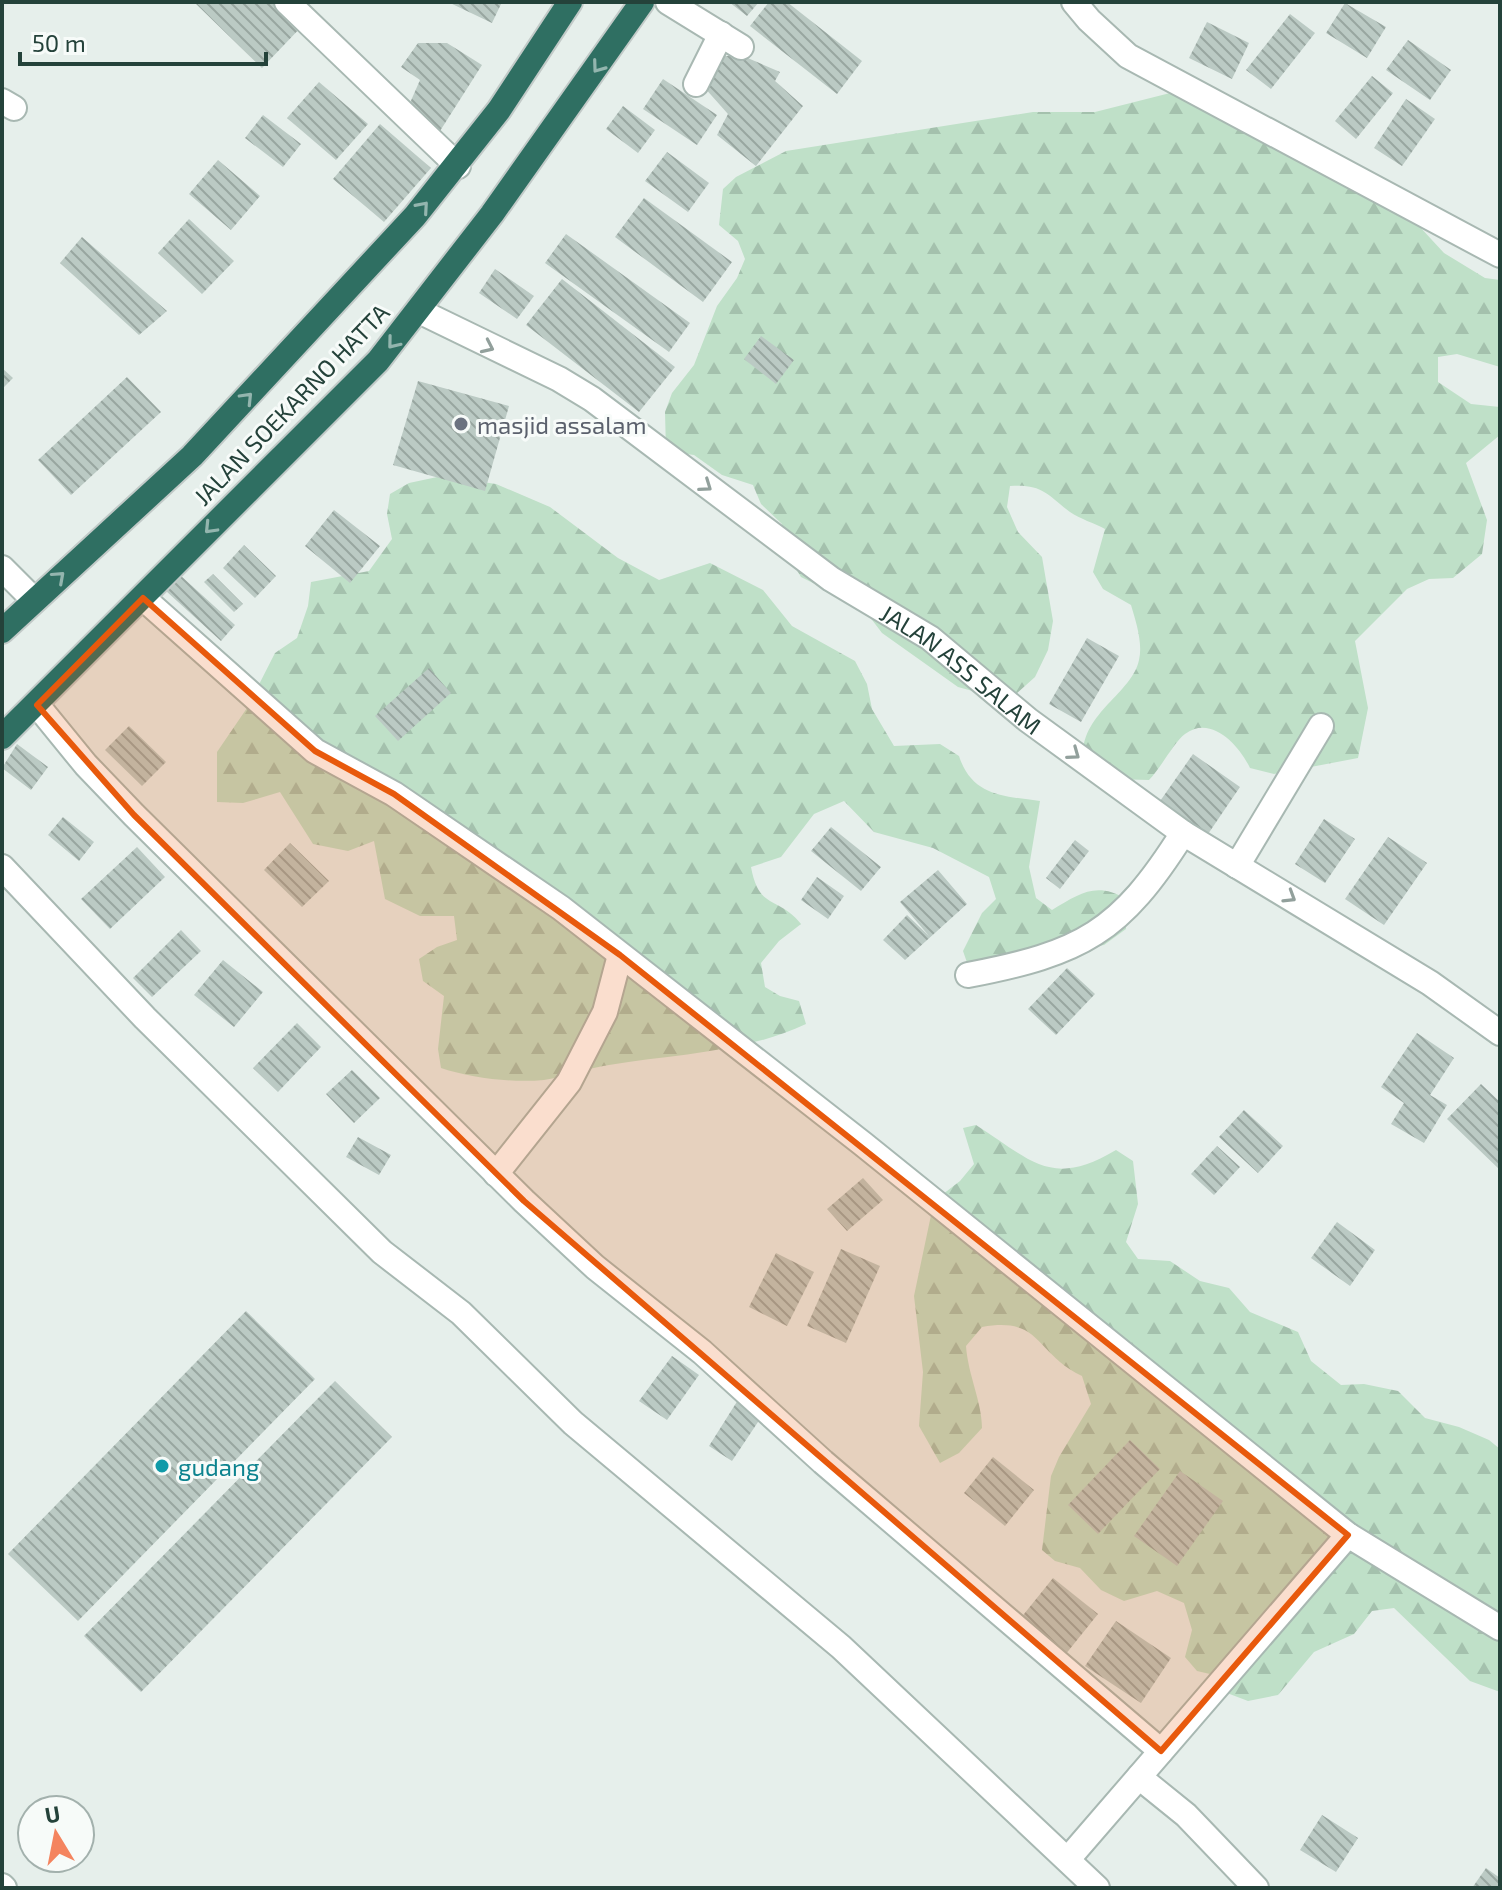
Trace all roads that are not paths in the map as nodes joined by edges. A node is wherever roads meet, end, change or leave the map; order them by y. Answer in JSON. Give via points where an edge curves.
{"nodes":[{"id":1,"x":287,"y":2,"type":"edge"},
{"id":2,"x":570,"y":2,"type":"edge"},
{"id":3,"x":642,"y":2,"type":"edge"},
{"id":4,"x":668,"y":2,"type":"edge"},
{"id":5,"x":1074,"y":2,"type":"edge"},
{"id":6,"x":696,"y":84,"type":"dead end"},
{"id":7,"x":458,"y":166,"type":"junction"},
{"id":8,"x":1500,"y":255,"type":"edge"},
{"id":9,"x":419,"y":311,"type":"junction"},
{"id":10,"x":2,"y":568,"type":"edge"},
{"id":11,"x":143,"y":598,"type":"junction"},
{"id":12,"x":34,"y":600,"type":"junction"},
{"id":13,"x":2,"y":631,"type":"edge"},
{"id":14,"x":37,"y":705,"type":"junction"},
{"id":15,"x":1321,"y":726,"type":"dead end"},
{"id":16,"x":2,"y":737,"type":"edge"},
{"id":17,"x":1183,"y":833,"type":"junction"},
{"id":18,"x":1237,"y":866,"type":"junction"},
{"id":19,"x":2,"y":867,"type":"edge"},
{"id":20,"x":620,"y":955,"type":"junction"},
{"id":21,"x":968,"y":975,"type":"dead end"},
{"id":22,"x":1500,"y":1033,"type":"edge"},
{"id":23,"x":496,"y":1174,"type":"junction"},
{"id":24,"x":1348,"y":1535,"type":"junction"},
{"id":25,"x":1500,"y":1628,"type":"edge"},
{"id":26,"x":1161,"y":1751,"type":"junction"},
{"id":27,"x":1139,"y":1777,"type":"junction"},
{"id":28,"x":1068,"y":1859,"type":"junction"},
{"id":29,"x":1097,"y":1888,"type":"edge"},
{"id":30,"x":1256,"y":1888,"type":"edge"}],
"edges":[{"from":1,"to":7,"type":"street"},
{"from":2,"to":7,"type":"highway","name":"JALAN SOEKARNO HATTA"},
{"from":3,"to":9,"type":"highway","name":"JALAN SOEKARNO HATTA","one_way":true},
{"from":4,"to":6,"type":"street","via":[[731,41]]},
{"from":5,"to":8,"type":"street","via":[[1128,56]]},
{"from":12,"to":7,"type":"highway","name":"JALAN SOEKARNO HATTA","one_way":true,"via":[[192,456]]},
{"from":9,"to":11,"type":"highway","name":"JALAN SOEKARNO HATTA","one_way":true,"via":[[378,361]]},
{"from":9,"to":17,"type":"street","name":"JALAN ASS SALAM","one_way":true,"via":[[559,379],[624,421],[831,579],[930,638],[1028,720]]},
{"from":10,"to":12,"type":"street"},
{"from":11,"to":14,"type":"highway","name":"JALAN SOEKARNO HATTA"},
{"from":11,"to":20,"type":"street","via":[[315,751],[394,794],[561,908]]},
{"from":12,"to":13,"type":"highway","name":"JALAN SOEKARNO HATTA"},
{"from":14,"to":16,"type":"highway","name":"JALAN SOEKARNO HATTA"},
{"from":14,"to":23,"type":"street","via":[[134,815]]},
{"from":15,"to":18,"type":"street"},
{"from":17,"to":18,"type":"street","name":"JALAN ASS SALAM"},
{"from":17,"to":21,"type":"street","via":[[1159,871],[1090,940],[1068,951]]},
{"from":18,"to":22,"type":"street","name":"JALAN ASS SALAM","one_way":true,"via":[[1430,983]]},
{"from":19,"to":28,"type":"street","via":[[145,1018],[382,1252],[461,1313],[573,1423],[841,1647]]},
{"from":20,"to":23,"type":"street","via":[[605,1012],[569,1082]]},
{"from":20,"to":24,"type":"street"},
{"from":23,"to":26,"type":"street","via":[[595,1267],[702,1352]]},
{"from":24,"to":25,"type":"street"},
{"from":24,"to":26,"type":"street"},
{"from":26,"to":27,"type":"street"},
{"from":27,"to":28,"type":"street"},
{"from":27,"to":30,"type":"street","via":[[1186,1815]]},
{"from":28,"to":29,"type":"street"}]}
